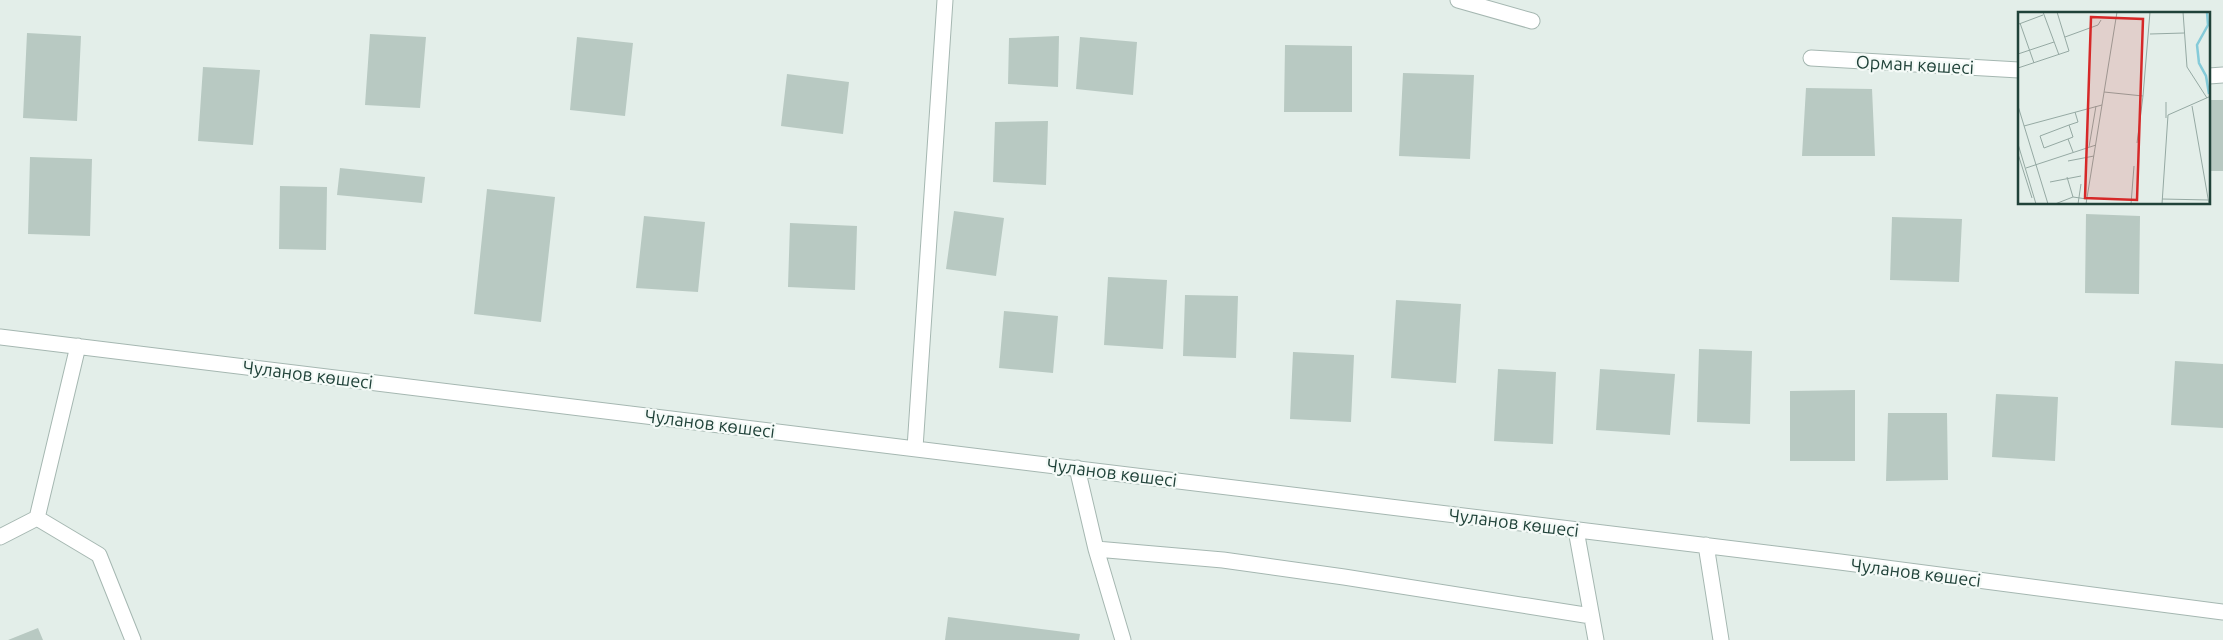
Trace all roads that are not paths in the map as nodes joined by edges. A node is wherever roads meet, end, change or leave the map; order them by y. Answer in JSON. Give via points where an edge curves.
{"nodes":[{"id":1,"x":945,"y":0,"type":"edge"},
{"id":2,"x":1458,"y":0,"type":"edge"},
{"id":3,"x":1532,"y":21,"type":"dead end"},
{"id":4,"x":1811,"y":58,"type":"dead end"},
{"id":5,"x":2018,"y":70,"type":"edge"},
{"id":6,"x":2223,"y":75,"type":"edge"},
{"id":7,"x":2210,"y":76,"type":"edge"},
{"id":8,"x":0,"y":336,"type":"edge"},
{"id":9,"x":78,"y":346,"type":"junction"},
{"id":10,"x":915,"y":448,"type":"junction"},
{"id":11,"x":1077,"y":468,"type":"junction"},
{"id":12,"x":37,"y":518,"type":"junction"},
{"id":13,"x":1576,"y":530,"type":"junction"},
{"id":14,"x":0,"y":537,"type":"edge"},
{"id":15,"x":1706,"y":545,"type":"junction"},
{"id":16,"x":1096,"y":549,"type":"junction"},
{"id":17,"x":2223,"y":612,"type":"edge"},
{"id":18,"x":1591,"y":616,"type":"junction"},
{"id":19,"x":133,"y":640,"type":"edge"},
{"id":20,"x":1123,"y":640,"type":"edge"},
{"id":21,"x":1596,"y":640,"type":"edge"},
{"id":22,"x":1722,"y":640,"type":"edge"}],
"edges":[{"from":1,"to":10,"type":"street"},
{"from":2,"to":3,"type":"street"},
{"from":4,"to":5,"type":"street","name":"Орман көшесі"},
{"from":6,"to":7,"type":"street"},
{"from":8,"to":9,"type":"street","name":"Чуланов көшесі"},
{"from":9,"to":10,"type":"street","name":"Чуланов көшесі"},
{"from":9,"to":12,"type":"street"},
{"from":10,"to":11,"type":"street","name":"Чуланов көшесі"},
{"from":11,"to":13,"type":"street","name":"Чуланов көшесі"},
{"from":11,"to":16,"type":"street"},
{"from":12,"to":14,"type":"street"},
{"from":12,"to":19,"type":"street","via":[[99,555]]},
{"from":13,"to":15,"type":"street","name":"Чуланов көшесі"},
{"from":13,"to":18,"type":"street"},
{"from":15,"to":17,"type":"street","name":"Чуланов көшесі"},
{"from":15,"to":22,"type":"street"},
{"from":16,"to":18,"type":"street","via":[[1261,565]]},
{"from":16,"to":20,"type":"street"},
{"from":18,"to":21,"type":"street"}]}
